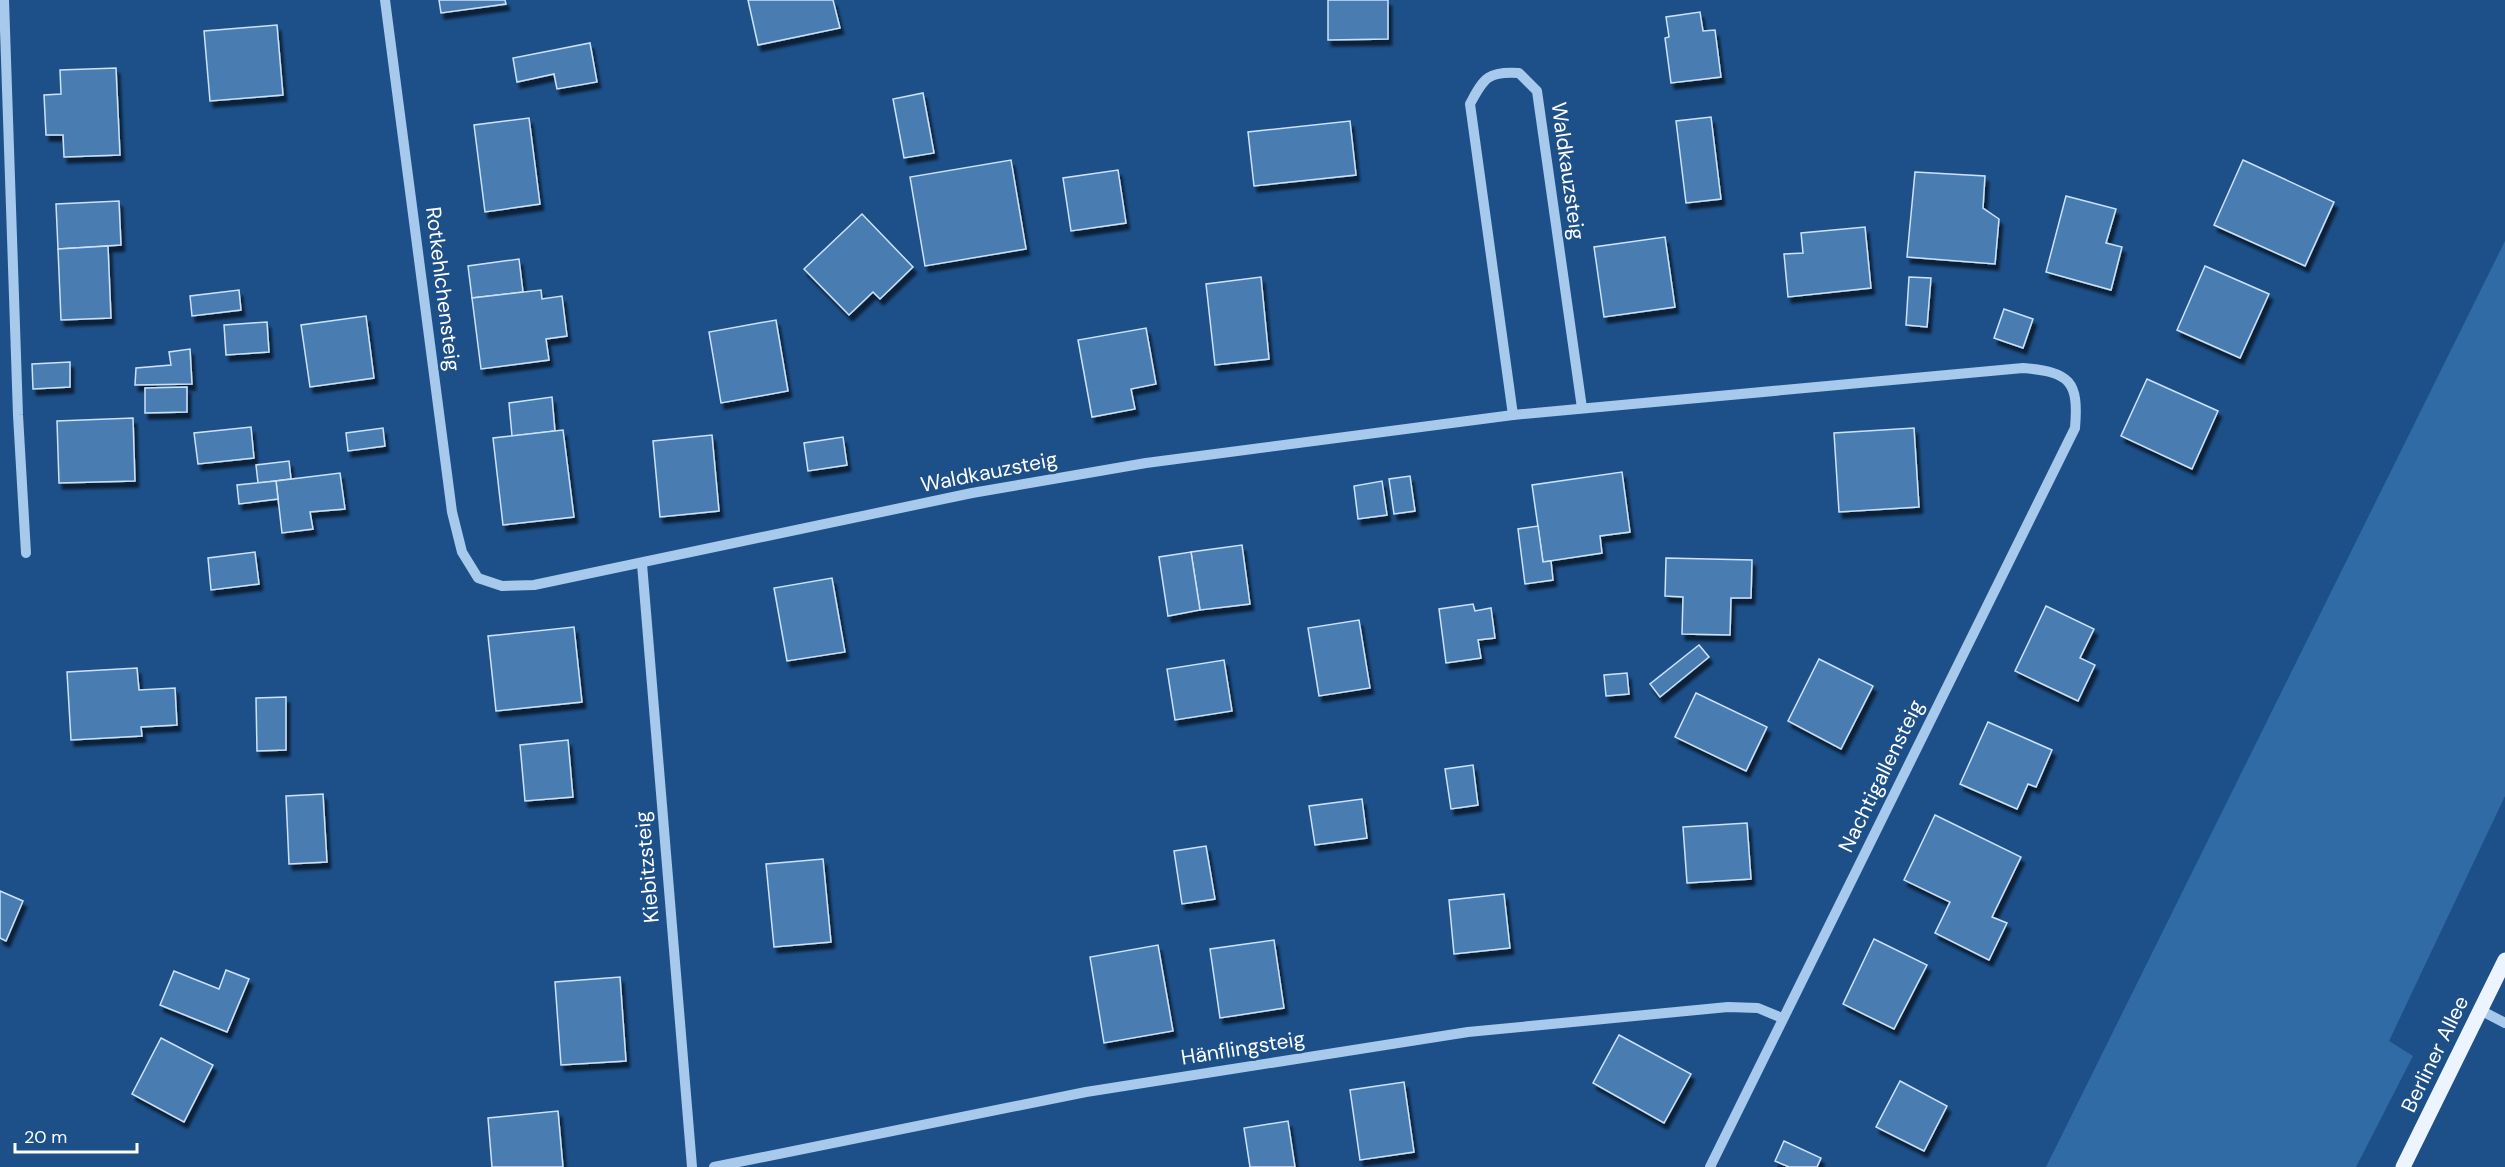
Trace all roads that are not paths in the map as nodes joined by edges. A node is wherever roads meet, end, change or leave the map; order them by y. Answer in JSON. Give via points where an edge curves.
{"nodes":[{"id":1,"x":4,"y":0,"type":"edge"},
{"id":2,"x":385,"y":0,"type":"edge"},
{"id":3,"x":2078,"y":399,"type":"joint"},
{"id":4,"x":1582,"y":408,"type":"junction"},
{"id":5,"x":1513,"y":415,"type":"junction"},
{"id":6,"x":26,"y":552,"type":"dead end"},
{"id":7,"x":642,"y":564,"type":"junction"},
{"id":8,"x":478,"y":578,"type":"joint"},
{"id":9,"x":2505,"y":960,"type":"edge"},
{"id":10,"x":2480,"y":1010,"type":"junction"},
{"id":11,"x":1782,"y":1018,"type":"junction"},
{"id":12,"x":2505,"y":1023,"type":"edge"},
{"id":13,"x":692,"y":1167,"type":"edge"},
{"id":14,"x":714,"y":1167,"type":"edge"},
{"id":15,"x":1710,"y":1167,"type":"edge"},
{"id":16,"x":2403,"y":1167,"type":"edge"}],
"edges":[{"from":1,"to":6,"type":"street"},
{"from":2,"to":8,"type":"street","name":"Rotkehlchensteig","via":[[452,512],[462,552]]},
{"from":3,"to":4,"type":"street","name":"Waldkauzsteig","via":[[2067,380],[2047,370],[2023,368]]},
{"from":3,"to":11,"type":"street","name":"Nachtigallensteig","via":[[2075,428]]},
{"from":4,"to":5,"type":"street","name":"Waldkauzsteig"},
{"from":4,"to":5,"type":"street","name":"Waldkauzsteig","via":[[1537,92],[1519,73],[1497,72],[1481,83],[1470,104]]},
{"from":5,"to":7,"type":"street","name":"Waldkauzsteig","via":[[1169,460],[996,489]]},
{"from":7,"to":8,"type":"street","name":"Waldkauzsteig","via":[[534,585],[502,586]]},
{"from":7,"to":13,"type":"street","name":"Kiebitzsteig"},
{"from":9,"to":10,"type":"main road","name":"Berliner Allee"},
{"from":10,"to":12,"type":"street"},
{"from":10,"to":16,"type":"main road","name":"Berliner Allee"},
{"from":11,"to":14,"type":"street","name":"Hänflingsteig","via":[[1758,1008],[1728,1007],[1468,1032],[1086,1092]]},
{"from":11,"to":15,"type":"street","name":"Nachtigallensteig"}]}
